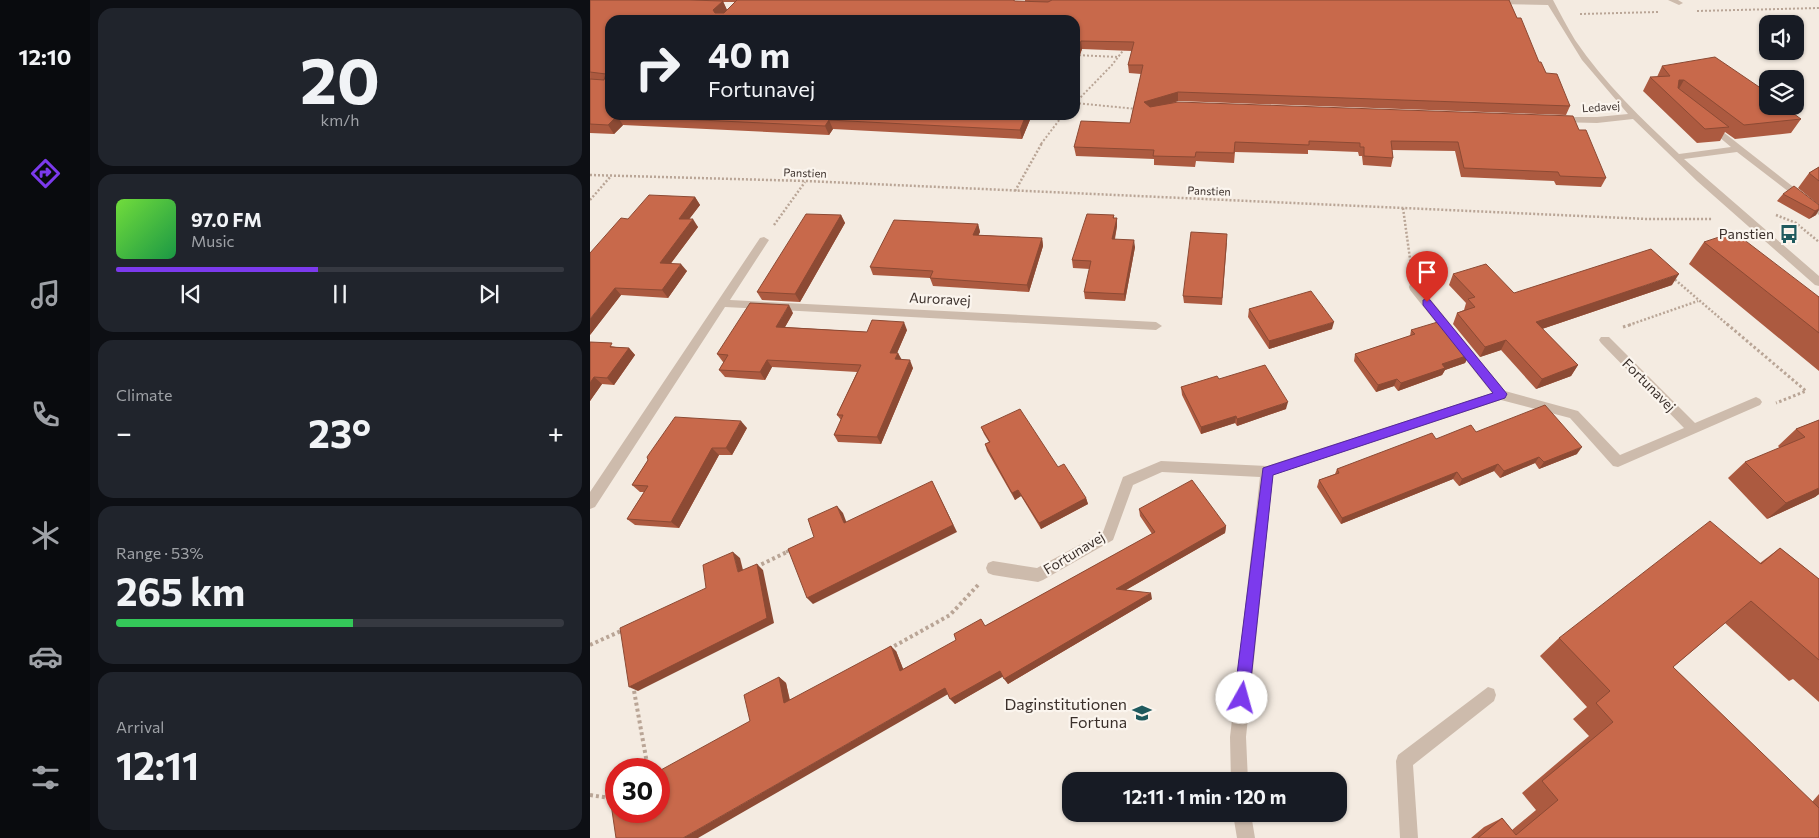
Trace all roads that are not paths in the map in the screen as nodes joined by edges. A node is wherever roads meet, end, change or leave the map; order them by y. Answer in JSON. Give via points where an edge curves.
{"nodes":[{"id":1,"x":1483,"y":1,"type":"edge"},
{"id":2,"x":1550,"y":2,"type":"edge"},
{"id":3,"x":1634,"y":116,"type":"junction"},
{"id":4,"x":1550,"y":120,"type":"edge"},
{"id":5,"x":1703,"y":120,"type":"edge"},
{"id":6,"x":1738,"y":149,"type":"junction"},
{"id":7,"x":1677,"y":157,"type":"junction"},
{"id":8,"x":1819,"y":212,"type":"edge"},
{"id":9,"x":764,"y":240,"type":"road end"},
{"id":10,"x":1819,"y":282,"type":"edge"},
{"id":11,"x":1414,"y":287,"type":"road end"},
{"id":12,"x":723,"y":303,"type":"junction"},
{"id":13,"x":1156,"y":326,"type":"dead end"},
{"id":14,"x":1605,"y":340,"type":"road end"},
{"id":15,"x":1501,"y":394,"type":"junction"},
{"id":16,"x":1756,"y":402,"type":"road end"},
{"id":17,"x":1693,"y":429,"type":"junction"},
{"id":18,"x":1267,"y":472,"type":"junction"},
{"id":19,"x":590,"y":503,"type":"edge"},
{"id":20,"x":993,"y":568,"type":"road end"},
{"id":21,"x":1488,"y":695,"type":"dead end"},
{"id":22,"x":1239,"y":772,"type":"edge"},
{"id":23,"x":1243,"y":822,"type":"edge"},
{"id":24,"x":1246,"y":838,"type":"edge"},
{"id":25,"x":1409,"y":838,"type":"edge"}],
"edges":[{"from":1,"to":2,"type":"street","name":"Ledavej"},
{"from":2,"to":3,"type":"street","name":"Ledavej","via":[[1604,83]]},
{"from":3,"to":4,"type":"street","name":"Ledavej"},
{"from":3,"to":7,"type":"street","name":"Ledavej"},
{"from":5,"to":6,"type":"street"},
{"from":6,"to":7,"type":"street"},
{"from":6,"to":8,"type":"street"},
{"from":7,"to":10,"type":"street","name":"Ledavej"},
{"from":9,"to":12,"type":"street"},
{"from":11,"to":15,"type":"street"},
{"from":12,"to":13,"type":"street","name":"Auroravej"},
{"from":12,"to":19,"type":"street"},
{"from":14,"to":17,"type":"street","name":"Fortunavej"},
{"from":15,"to":17,"type":"street","via":[[1574,414],[1618,462]]},
{"from":15,"to":18,"type":"street","name":"Fortunavej"},
{"from":16,"to":17,"type":"street"},
{"from":18,"to":20,"type":"street","name":"Fortunavej","via":[[1161,466],[1128,481],[1108,536],[1038,575]]},
{"from":18,"to":22,"type":"street","via":[[1238,737]]},
{"from":21,"to":25,"type":"street","via":[[1404,761]]},
{"from":23,"to":24,"type":"street"}]}
